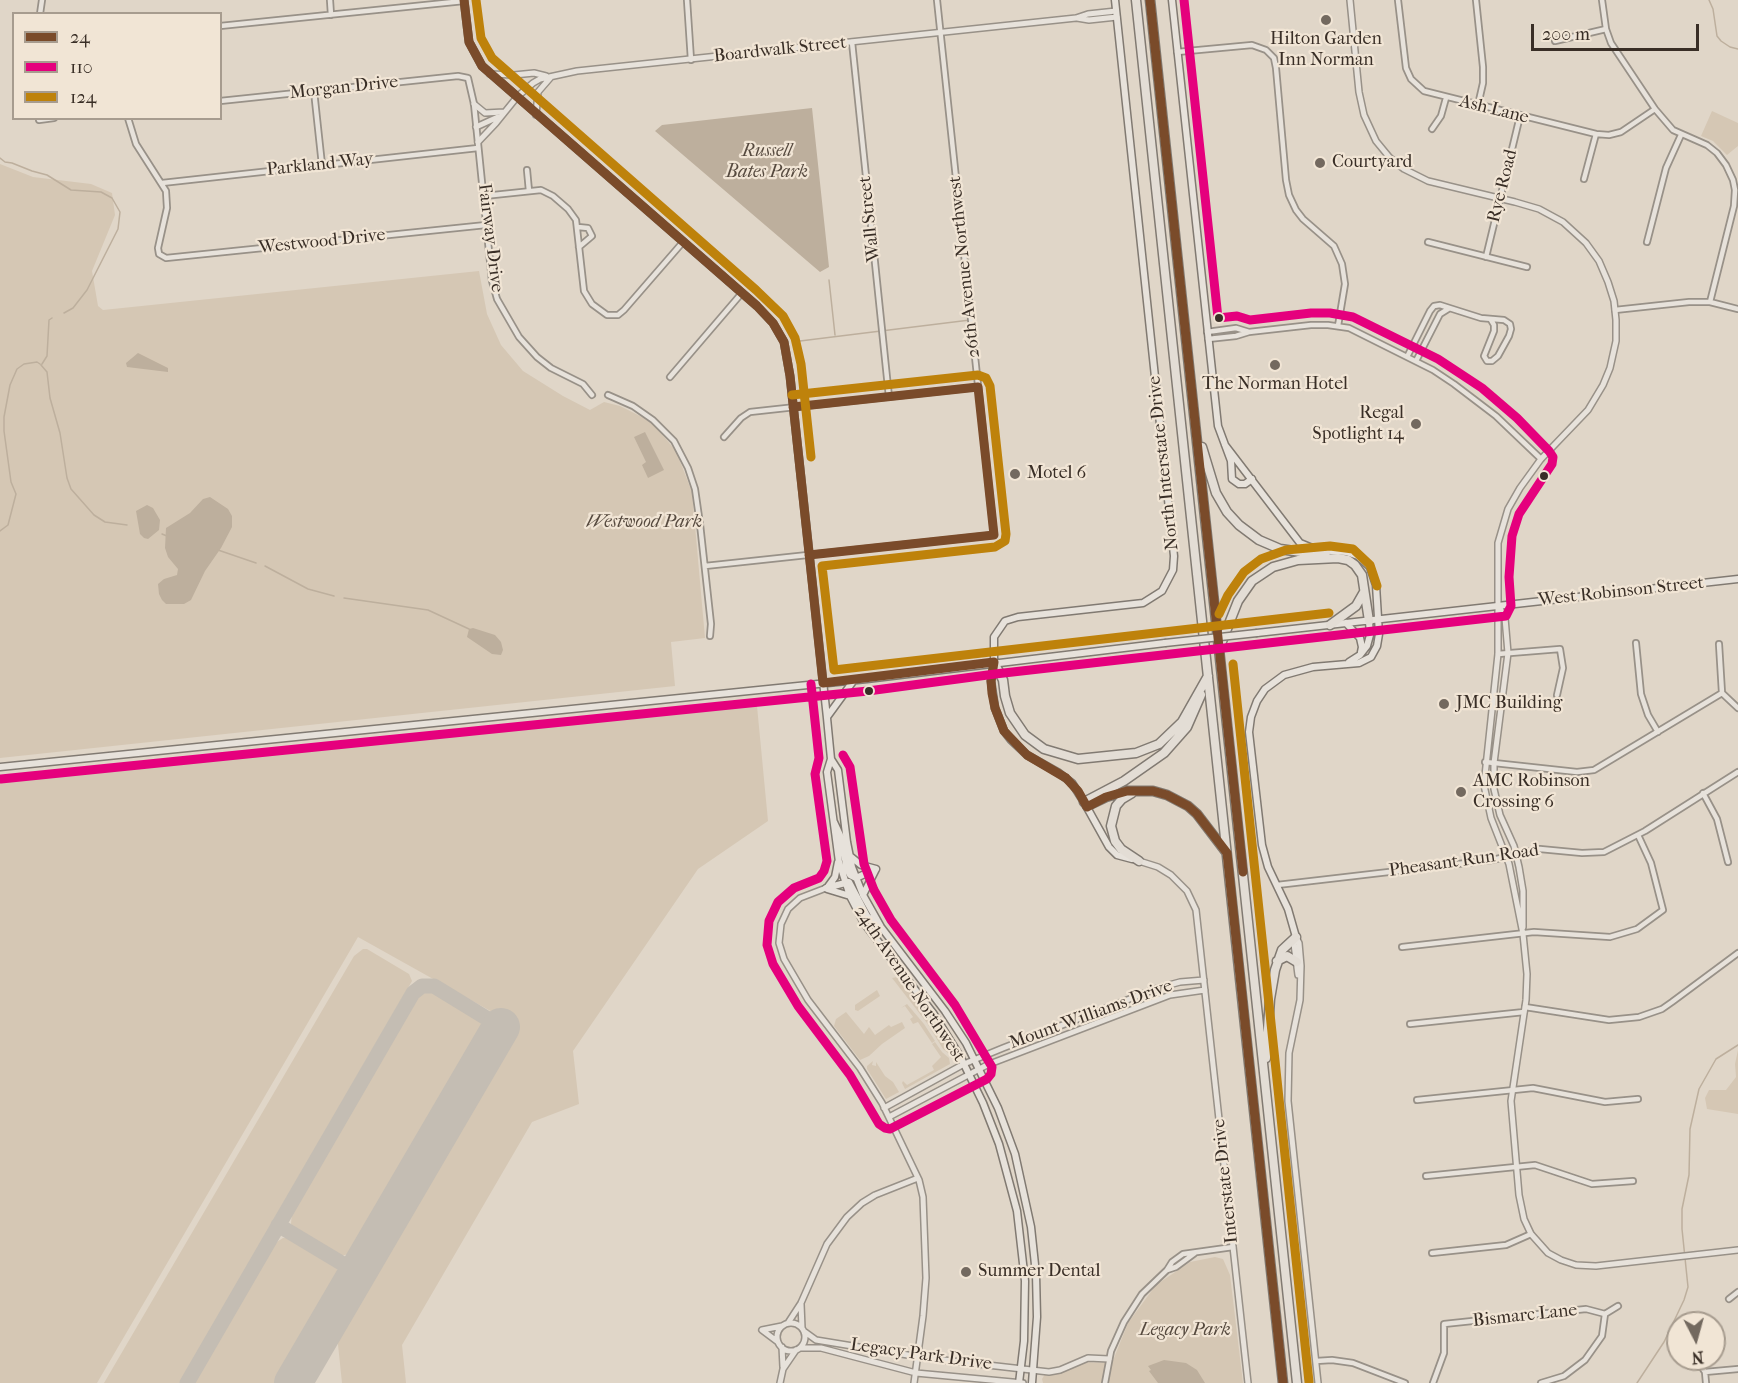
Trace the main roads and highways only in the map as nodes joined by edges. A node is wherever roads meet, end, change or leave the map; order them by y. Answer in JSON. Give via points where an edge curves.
{"nodes":[{"id":1,"x":464,"y":0,"type":"edge"},
{"id":2,"x":1115,"y":0,"type":"edge"},
{"id":3,"x":1136,"y":0,"type":"edge"},
{"id":4,"x":1150,"y":0,"type":"edge"},
{"id":5,"x":1172,"y":0,"type":"edge"},
{"id":6,"x":1193,"y":410,"type":"junction"},
{"id":7,"x":1225,"y":445,"type":"junction"},
{"id":8,"x":1252,"y":479,"type":"junction"},
{"id":9,"x":1326,"y":552,"type":"junction"},
{"id":10,"x":1735,"y":579,"type":"edge"},
{"id":11,"x":1365,"y":589,"type":"junction"},
{"id":12,"x":1379,"y":619,"type":"junction"},
{"id":13,"x":1369,"y":621,"type":"junction"},
{"id":14,"x":1346,"y":623,"type":"junction"},
{"id":15,"x":1330,"y":625,"type":"junction"},
{"id":16,"x":1219,"y":650,"type":"junction"},
{"id":17,"x":1360,"y":655,"type":"junction"},
{"id":18,"x":994,"y":662,"type":"junction"},
{"id":19,"x":1349,"y":663,"type":"junction"},
{"id":20,"x":1208,"y":675,"type":"junction"},
{"id":21,"x":855,"y":680,"type":"junction"},
{"id":22,"x":823,"y":683,"type":"junction"},
{"id":23,"x":827,"y":718,"type":"junction"},
{"id":24,"x":831,"y":759,"type":"junction"},
{"id":25,"x":0,"y":767,"type":"edge"},
{"id":26,"x":1138,"y":790,"type":"junction"},
{"id":27,"x":1085,"y":804,"type":"junction"},
{"id":28,"x":831,"y":814,"type":"junction"},
{"id":29,"x":1227,"y":853,"type":"junction"},
{"id":30,"x":849,"y":855,"type":"junction"},
{"id":31,"x":838,"y":861,"type":"junction"},
{"id":32,"x":1138,"y":861,"type":"joint"},
{"id":33,"x":876,"y":869,"type":"junction"},
{"id":34,"x":856,"y":878,"type":"junction"},
{"id":35,"x":845,"y":882,"type":"junction"},
{"id":36,"x":826,"y":888,"type":"junction"},
{"id":37,"x":863,"y":895,"type":"junction"},
{"id":38,"x":850,"y":897,"type":"junction"},
{"id":39,"x":882,"y":928,"type":"junction"},
{"id":40,"x":1296,"y":937,"type":"joint"},
{"id":41,"x":1277,"y":961,"type":"junction"},
{"id":42,"x":1297,"y":962,"type":"road end"},
{"id":43,"x":1265,"y":1082,"type":"junction"},
{"id":44,"x":1020,"y":1383,"type":"edge"},
{"id":45,"x":1032,"y":1383,"type":"edge"},
{"id":46,"x":1283,"y":1383,"type":"edge"},
{"id":47,"x":1297,"y":1383,"type":"edge"}],
"edges":[{"from":1,"to":22,"type":"main road","name":"24th Avenue Northwest","via":[[469,42],[490,74],[765,314],[783,342],[794,407]]},
{"from":2,"to":18,"type":"main road","name":"North Interstate Drive","via":[[1173,570],[1162,591],[1143,603],[1010,618],[1001,624],[994,637]]},
{"from":3,"to":20,"type":"highway"},
{"from":4,"to":6,"type":"highway"},
{"from":5,"to":7,"type":"main road","via":[[1218,426]]},
{"from":6,"to":9,"type":"highway","via":[[1210,476],[1231,517],[1252,536],[1273,546],[1296,552]]},
{"from":6,"to":16,"type":"highway"},
{"from":7,"to":8,"type":"main road"},
{"from":7,"to":8,"type":"main road","via":[[1234,482],[1242,484]]},
{"from":8,"to":9,"type":"main road","via":[[1295,538],[1305,546]]},
{"from":9,"to":12,"type":"main road","via":[[1346,552],[1366,562],[1375,578]]},
{"from":10,"to":12,"type":"main road","name":"West Robinson Street"},
{"from":11,"to":13,"type":"highway"},
{"from":11,"to":15,"type":"highway","via":[[1356,606]]},
{"from":11,"to":16,"type":"highway","via":[[1360,571],[1343,559],[1298,560],[1274,567],[1256,577],[1242,594]]},
{"from":12,"to":13,"type":"main road","name":"West Robinson Street"},
{"from":12,"to":19,"type":"main road","via":[[1379,641],[1374,654],[1363,662]]},
{"from":13,"to":14,"type":"main road","name":"West Robinson Street"},
{"from":13,"to":17,"type":"main road","via":[[1369,641]]},
{"from":14,"to":15,"type":"main road","name":"West Robinson Street"},
{"from":14,"to":17,"type":"main road","via":[[1360,638]]},
{"from":15,"to":18,"type":"main road","name":"West Robinson Street","bridge":true},
{"from":16,"to":43,"type":"highway"},
{"from":17,"to":19,"type":"main road"},
{"from":18,"to":20,"type":"highway","via":[[1003,680],[1010,713],[1025,735],[1044,749],[1078,759],[1136,753],[1160,744],[1182,722]]},
{"from":18,"to":21,"type":"main road","name":"West Robinson Street"},
{"from":18,"to":27,"type":"main road","name":"North Interstate Drive","via":[[992,693],[1004,730],[1027,755],[1066,778]]},
{"from":19,"to":40,"type":"main road","via":[[1284,675],[1265,689],[1254,708],[1250,732],[1260,831],[1266,859]]},
{"from":20,"to":27,"type":"highway","via":[[1193,717],[1173,745],[1145,768]]},
{"from":20,"to":29,"type":"highway"},
{"from":21,"to":22,"type":"main road","name":"West Robinson Street"},
{"from":21,"to":23,"type":"main road"},
{"from":22,"to":23,"type":"main road","name":"24th Avenue Northwest"},
{"from":22,"to":25,"type":"main road","name":"West Robinson Street"},
{"from":23,"to":24,"type":"main road","name":"24th Avenue Northwest"},
{"from":24,"to":28,"type":"main road","name":"24th Avenue Northwest","via":[[827,772]]},
{"from":24,"to":30,"type":"main road","name":"24th Avenue Northwest","via":[[838,770]]},
{"from":26,"to":27,"type":"highway"},
{"from":26,"to":29,"type":"highway","via":[[1167,795],[1188,806]]},
{"from":26,"to":32,"type":"highway","via":[[1116,806],[1111,826],[1121,849]]},
{"from":27,"to":32,"type":"main road","name":"North Interstate Drive","via":[[1108,846],[1117,855]]},
{"from":28,"to":31,"type":"main road","name":"24th Avenue Northwest"},
{"from":28,"to":34,"type":"main road","via":[[847,869]]},
{"from":29,"to":46,"type":"highway"},
{"from":30,"to":33,"type":"main road","via":[[861,865]]},
{"from":30,"to":34,"type":"main road","name":"24th Avenue Northwest"},
{"from":31,"to":35,"type":"main road","name":"24th Avenue Northwest"},
{"from":31,"to":36,"type":"main road","via":[[835,876]]},
{"from":33,"to":34,"type":"main road"},
{"from":33,"to":37,"type":"main road"},
{"from":34,"to":37,"type":"main road","name":"24th Avenue Northwest"},
{"from":35,"to":36,"type":"main road"},
{"from":35,"to":38,"type":"main road","name":"24th Avenue Northwest"},
{"from":35,"to":39,"type":"main road","via":[[852,885],[867,916]]},
{"from":36,"to":38,"type":"main road"},
{"from":37,"to":39,"type":"main road","name":"24th Avenue Northwest"},
{"from":38,"to":44,"type":"main road","name":"24th Avenue Northwest","via":[[874,938],[933,1013],[964,1064],[999,1144],[1017,1211],[1025,1281]]},
{"from":39,"to":45,"type":"main road","name":"24th Avenue Northwest","via":[[945,1011],[975,1059],[1006,1128],[1034,1244],[1037,1293]]},
{"from":40,"to":41,"type":"highway"},
{"from":41,"to":42,"type":"highway","via":[[1287,956]]},
{"from":41,"to":43,"type":"highway","via":[[1270,999]]},
{"from":43,"to":47,"type":"highway"}]}
